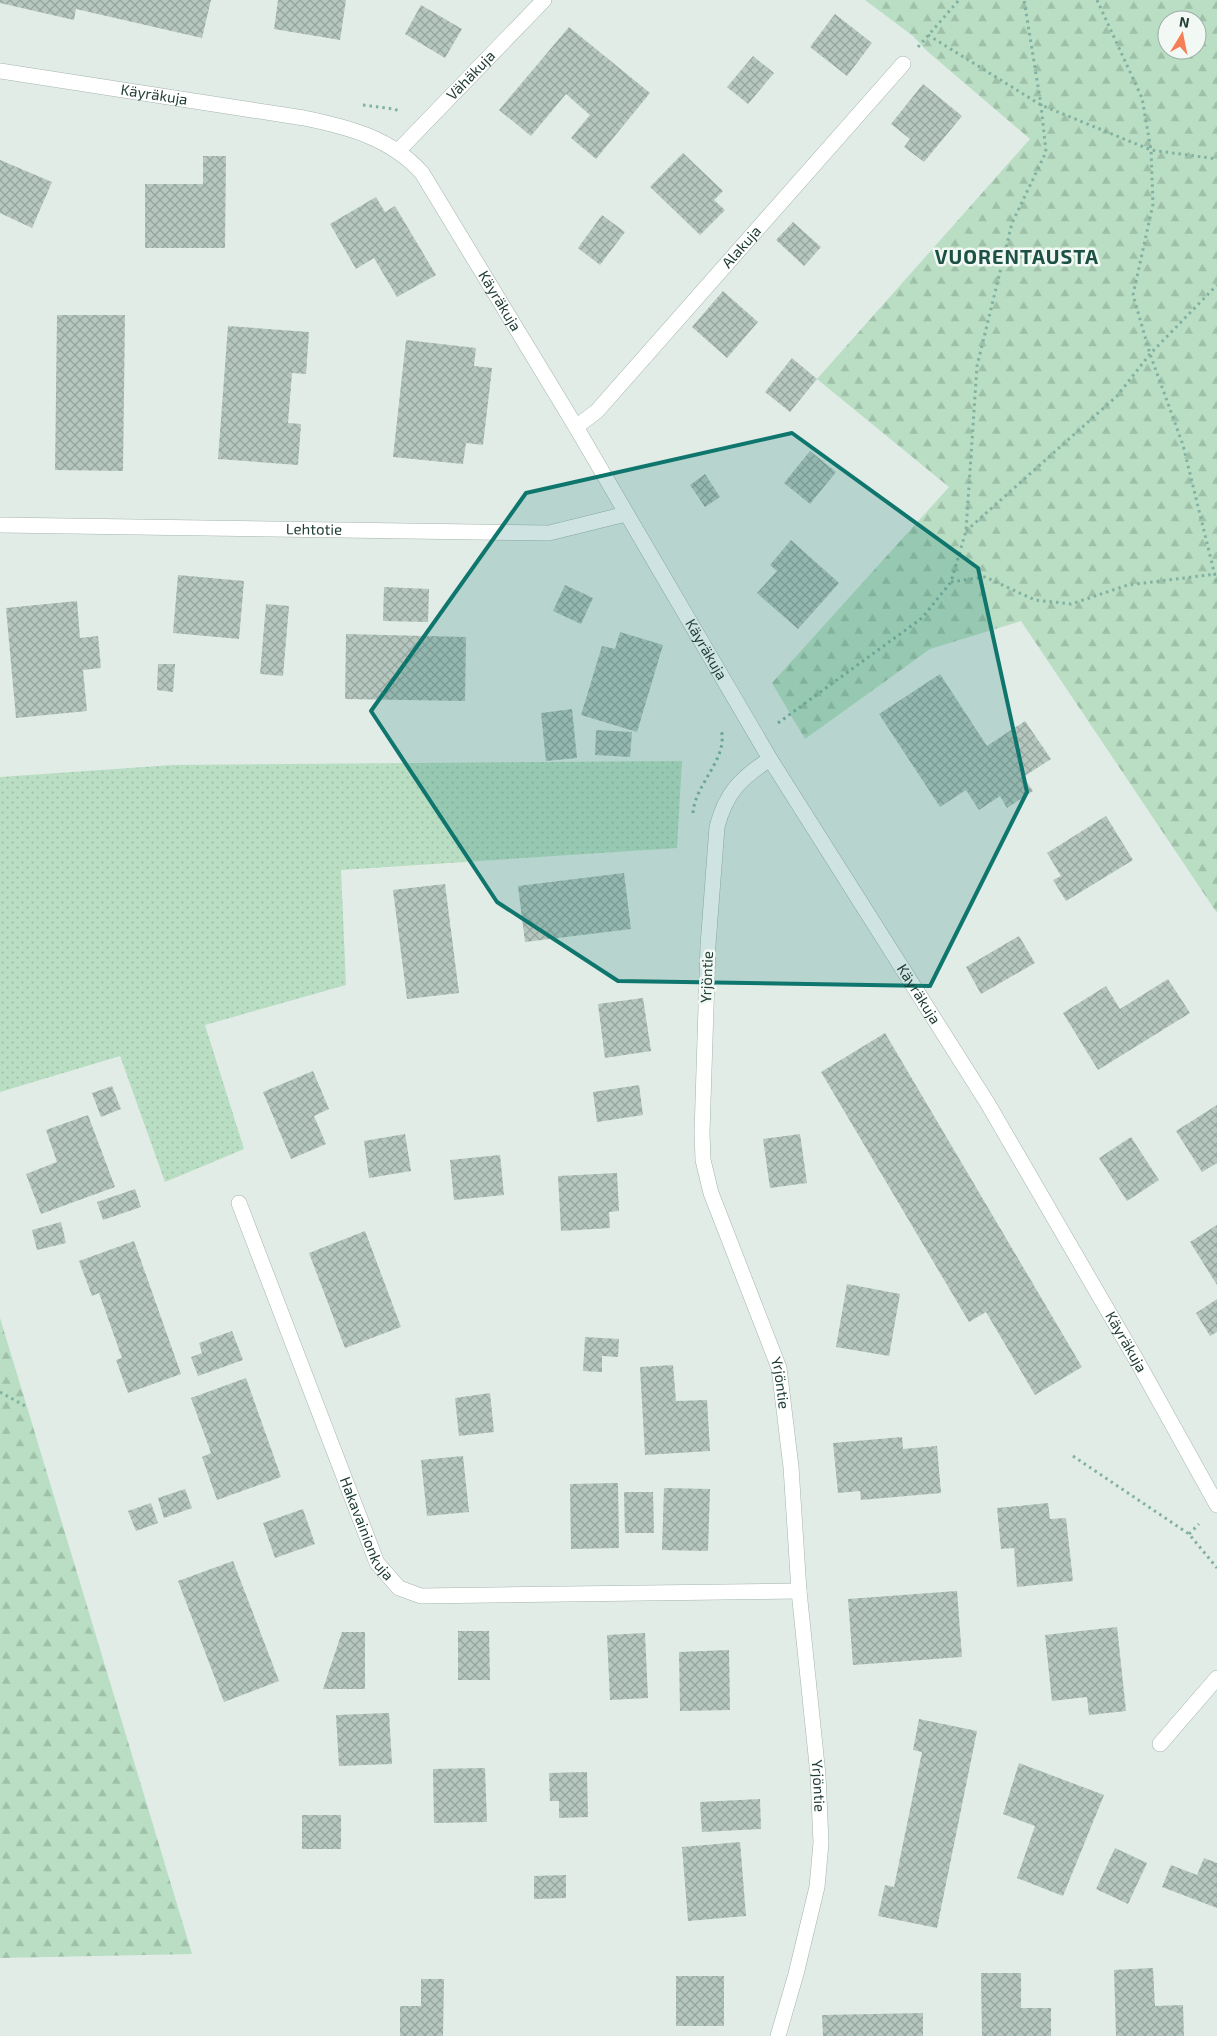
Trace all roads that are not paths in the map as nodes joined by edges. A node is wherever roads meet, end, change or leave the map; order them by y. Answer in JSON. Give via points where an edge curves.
{"nodes":[{"id":1,"x":544,"y":0,"type":"edge"},
{"id":2,"x":903,"y":64,"type":"road end"},
{"id":3,"x":0,"y":71,"type":"edge"},
{"id":4,"x":398,"y":151,"type":"junction"},
{"id":5,"x":576,"y":427,"type":"junction"},
{"id":6,"x":626,"y":514,"type":"junction"},
{"id":7,"x":0,"y":525,"type":"edge"},
{"id":8,"x":770,"y":759,"type":"junction"},
{"id":9,"x":240,"y":1203,"type":"dead end"},
{"id":10,"x":1217,"y":1505,"type":"edge"},
{"id":11,"x":799,"y":1591,"type":"junction"},
{"id":12,"x":1217,"y":1678,"type":"edge"},
{"id":13,"x":1160,"y":1744,"type":"dead end"},
{"id":14,"x":778,"y":2036,"type":"edge"}],
"edges":[{"from":1,"to":4,"type":"street","name":"Vähäkuja"},
{"from":2,"to":5,"type":"street","name":"Alakuja","via":[[597,411]]},
{"from":3,"to":4,"type":"street","name":"Käyräkuja","via":[[312,120],[345,127]]},
{"from":4,"to":5,"type":"street","name":"Käyräkuja","via":[[412,161],[431,186]]},
{"from":5,"to":6,"type":"street","name":"Käyräkuja"},
{"from":6,"to":7,"type":"street","name":"Lehtotie","via":[[549,533]]},
{"from":6,"to":8,"type":"street","name":"Käyräkuja"},
{"from":8,"to":10,"type":"street","name":"Käyräkuja","via":[[988,1104]]},
{"from":8,"to":11,"type":"street","name":"Yrjöntie","via":[[745,775],[734,789],[726,801],[718,827],[708,945],[702,1087],[703,1160],[711,1193],[779,1368]]},
{"from":9,"to":11,"type":"street","name":"Hakavainionkuja","via":[[377,1563],[399,1588],[420,1596]]},
{"from":11,"to":14,"type":"street","name":"Yrjöntie","via":[[818,1776],[821,1843],[817,1887]]},
{"from":12,"to":13,"type":"street"}]}
